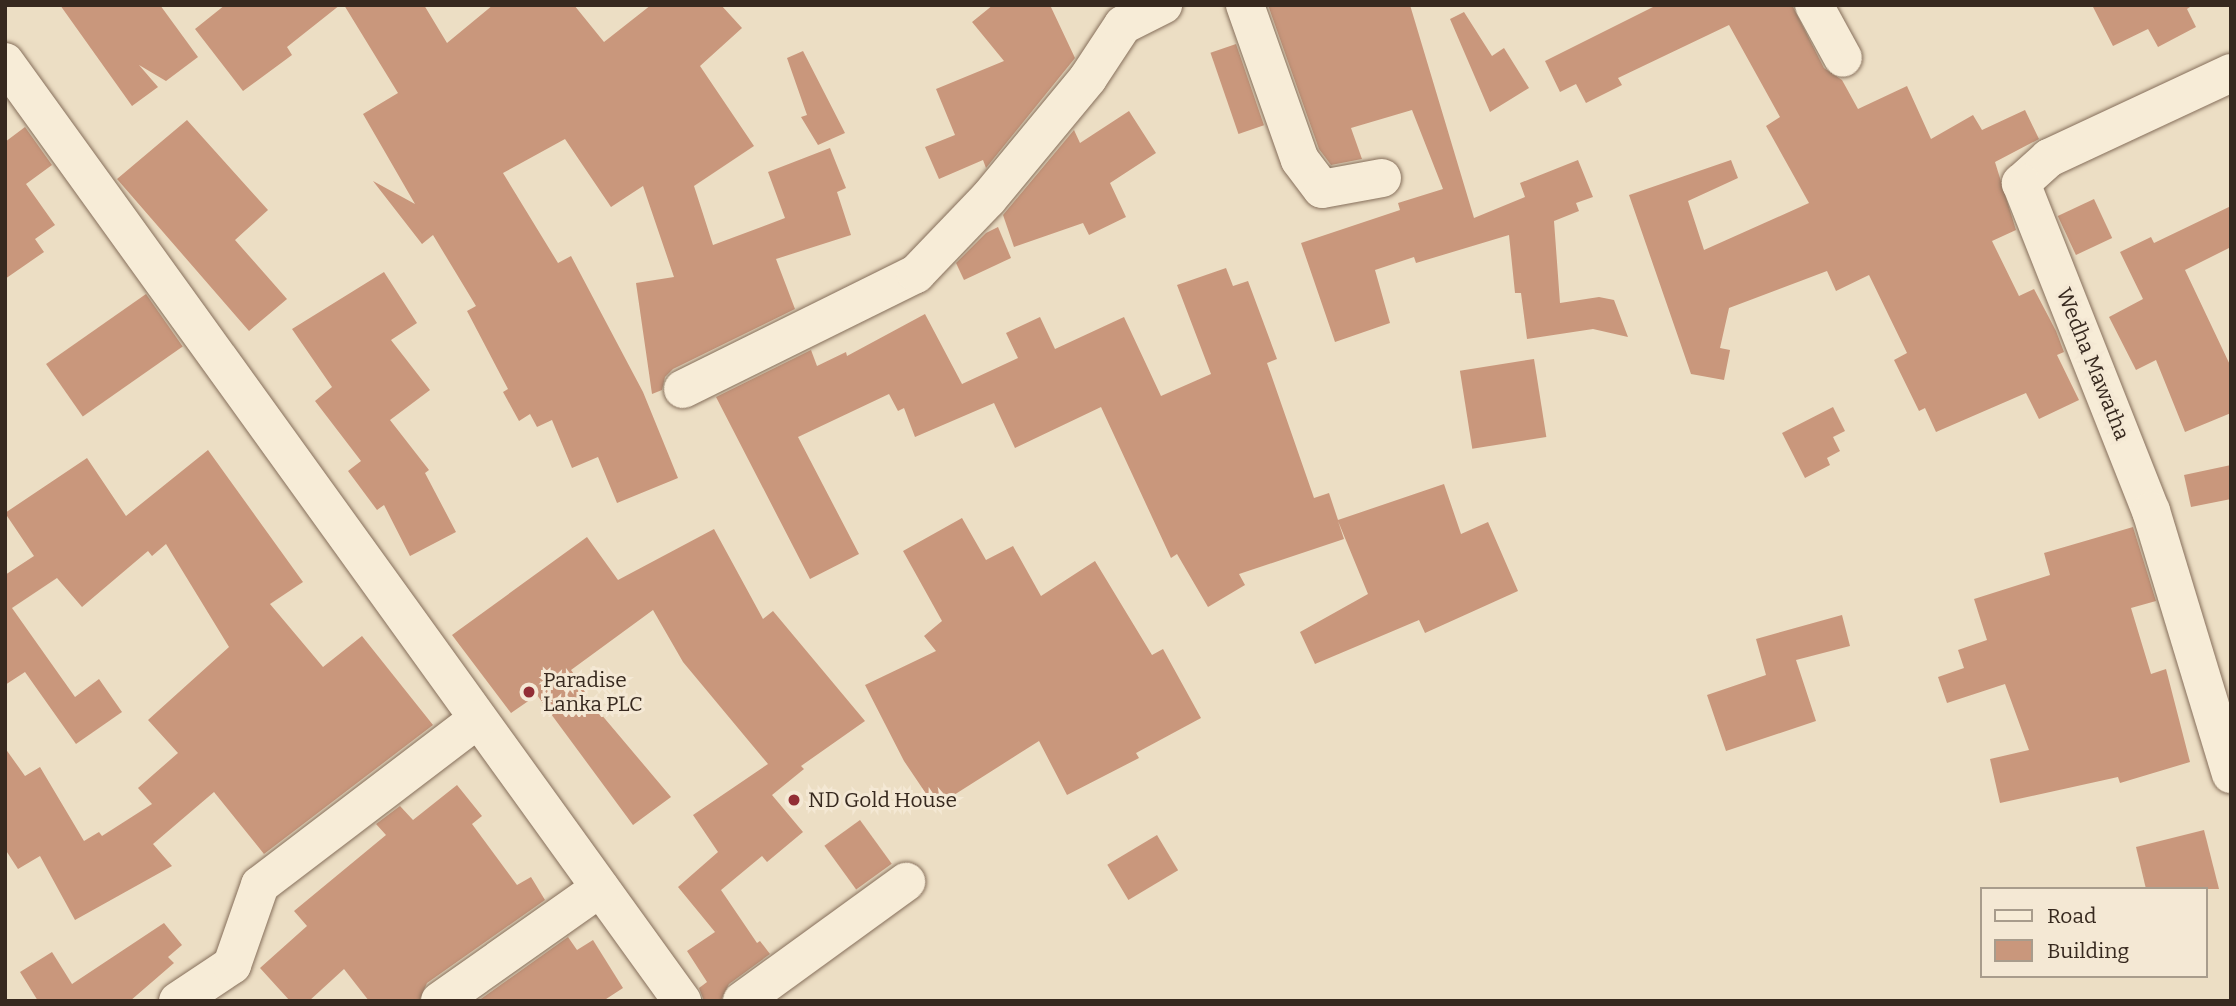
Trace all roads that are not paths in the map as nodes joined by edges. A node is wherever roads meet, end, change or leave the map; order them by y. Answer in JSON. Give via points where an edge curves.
{"nodes":[{"id":1,"x":1163,"y":5,"type":"edge"},
{"id":2,"x":1245,"y":5,"type":"edge"},
{"id":3,"x":1814,"y":5,"type":"edge"},
{"id":4,"x":1843,"y":58,"type":"dead end"},
{"id":5,"x":5,"y":62,"type":"edge"},
{"id":6,"x":2231,"y":73,"type":"edge"},
{"id":7,"x":1382,"y":178,"type":"dead end"},
{"id":8,"x":683,"y":389,"type":"dead end"},
{"id":9,"x":478,"y":719,"type":"junction"},
{"id":10,"x":2231,"y":774,"type":"edge"},
{"id":11,"x":906,"y":883,"type":"dead end"},
{"id":12,"x":600,"y":888,"type":"junction"},
{"id":13,"x":178,"y":1001,"type":"edge"},
{"id":14,"x":440,"y":1001,"type":"edge"},
{"id":15,"x":682,"y":1001,"type":"edge"},
{"id":16,"x":741,"y":1001,"type":"edge"}],
"edges":[{"from":1,"to":8,"type":"street","via":[[1123,25],[1088,78],[988,200],[916,274]]},
{"from":2,"to":7,"type":"street","via":[[1300,160],[1322,189]]},
{"from":3,"to":4,"type":"street"},
{"from":5,"to":9,"type":"street"},
{"from":6,"to":10,"type":"street","name":"Wedha Mawatha","via":[[2049,158],[2021,184],[2151,511]]},
{"from":9,"to":12,"type":"street"},
{"from":9,"to":13,"type":"street","via":[[260,885],[232,965]]},
{"from":11,"to":16,"type":"street"},
{"from":12,"to":14,"type":"street"},
{"from":12,"to":15,"type":"street"}]}
